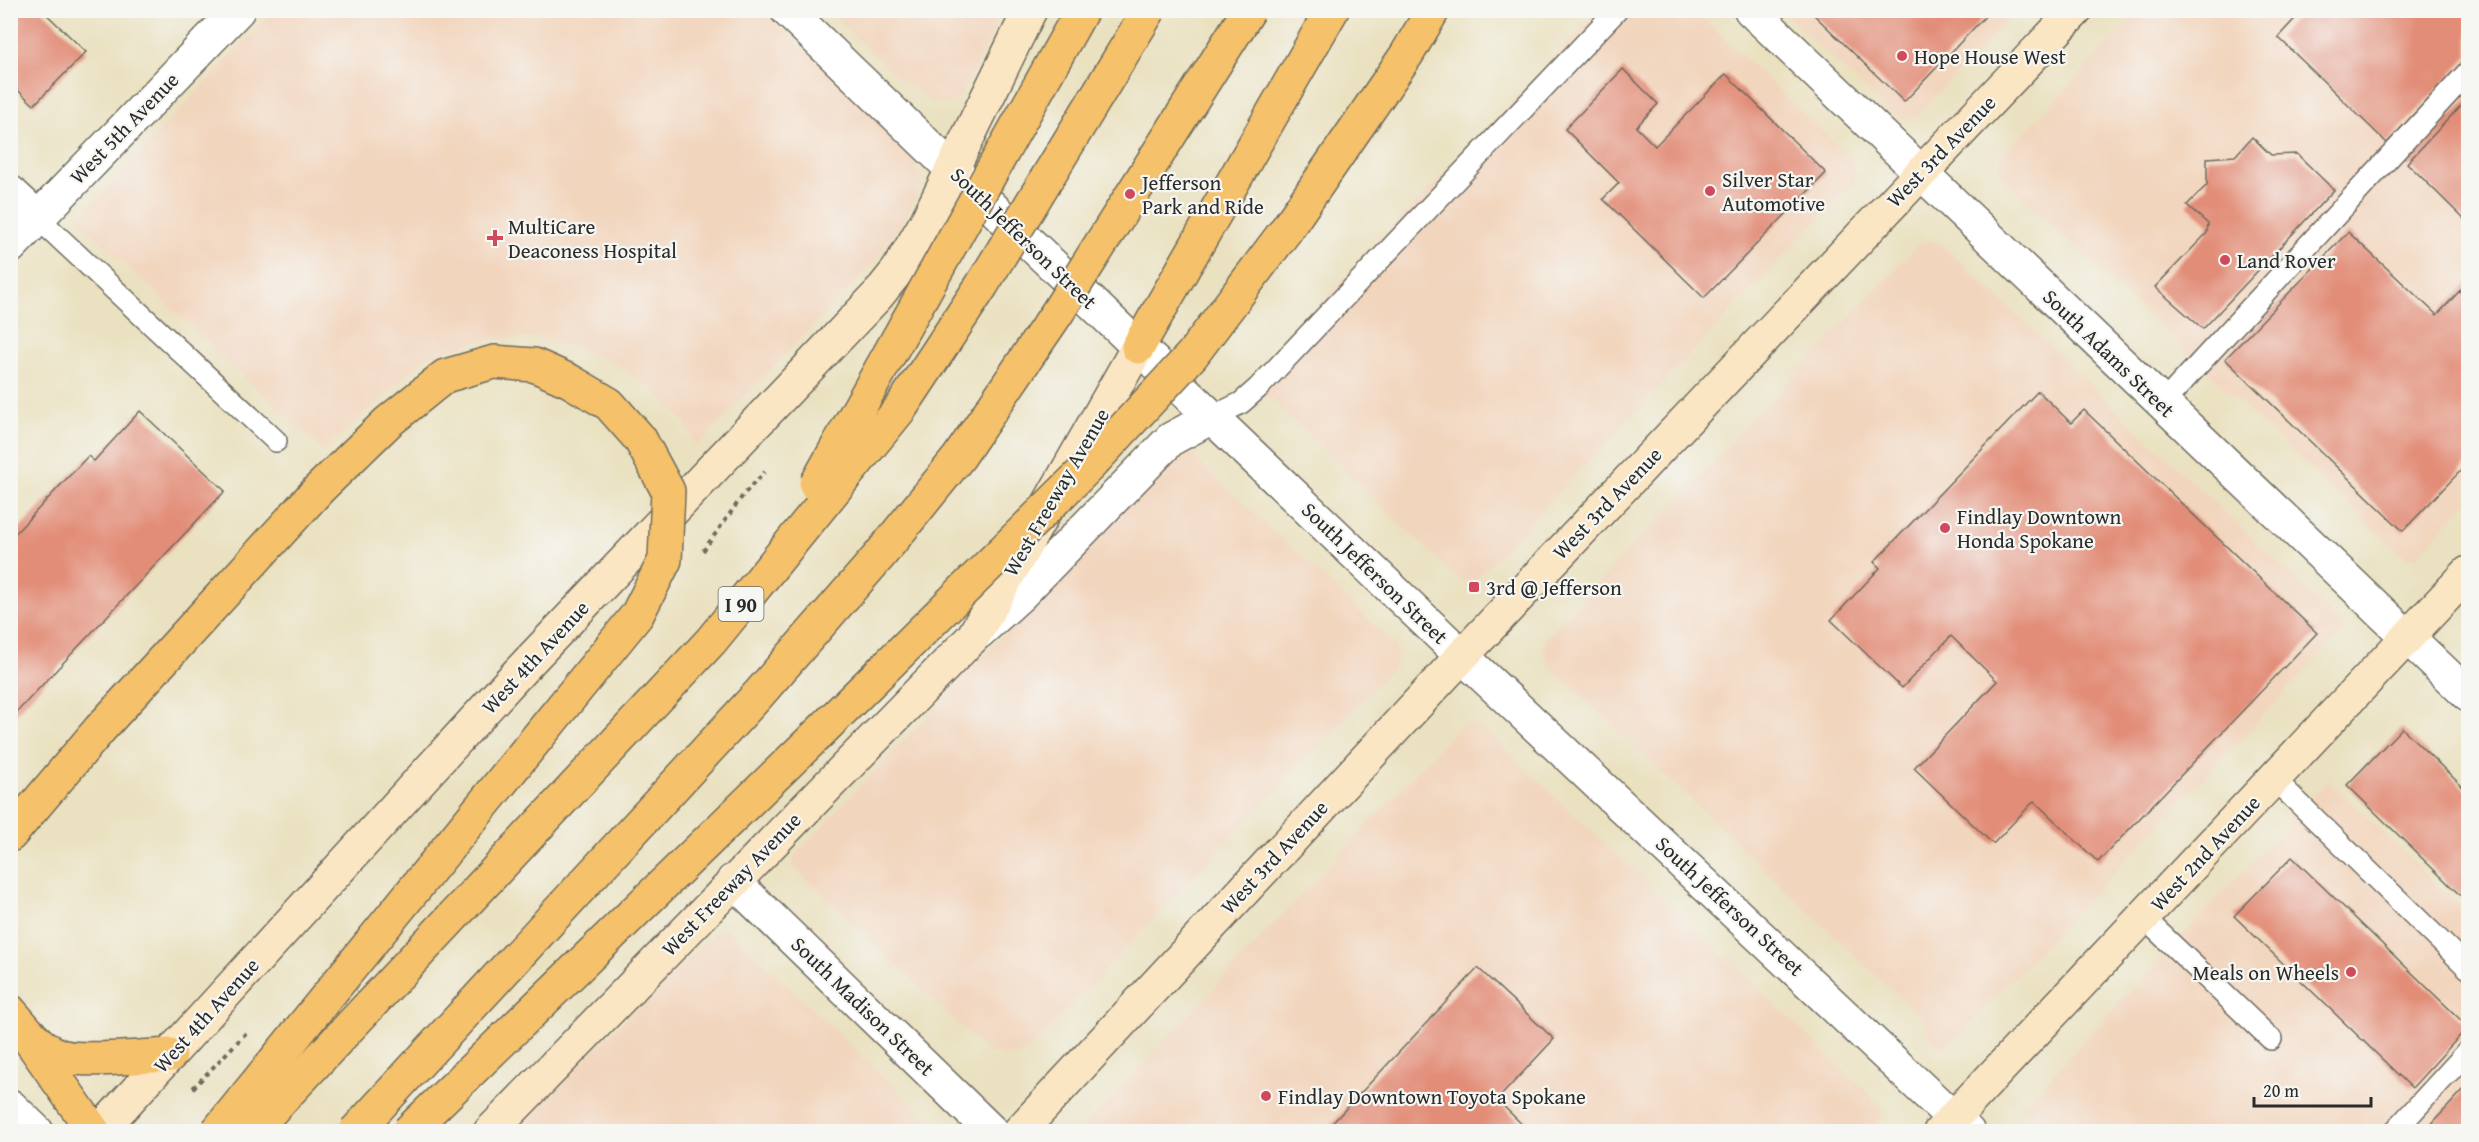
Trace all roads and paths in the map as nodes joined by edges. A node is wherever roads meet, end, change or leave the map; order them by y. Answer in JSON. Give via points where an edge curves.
{"nodes":[{"id":1,"x":238,"y":10,"type":"edge"},
{"id":2,"x":787,"y":10,"type":"edge"},
{"id":3,"x":1030,"y":10,"type":"edge"},
{"id":4,"x":1082,"y":10,"type":"edge"},
{"id":5,"x":1149,"y":10,"type":"edge"},
{"id":6,"x":1249,"y":10,"type":"edge"},
{"id":7,"x":1332,"y":10,"type":"edge"},
{"id":8,"x":1433,"y":10,"type":"edge"},
{"id":9,"x":1617,"y":10,"type":"edge"},
{"id":10,"x":1751,"y":10,"type":"edge"},
{"id":11,"x":2076,"y":10,"type":"edge"},
{"id":12,"x":2469,"y":72,"type":"edge"},
{"id":13,"x":952,"y":170,"type":"junction"},
{"id":14,"x":1920,"y":172,"type":"junction"},
{"id":15,"x":10,"y":192,"type":"edge"},
{"id":16,"x":38,"y":218,"type":"junction"},
{"id":17,"x":10,"y":247,"type":"edge"},
{"id":18,"x":1138,"y":347,"type":"junction"},
{"id":19,"x":2162,"y":404,"type":"junction"},
{"id":20,"x":1212,"y":417,"type":"junction"},
{"id":21,"x":276,"y":441,"type":"dead end"},
{"id":22,"x":2469,"y":573,"type":"edge"},
{"id":23,"x":973,"y":637,"type":"junction"},
{"id":24,"x":2407,"y":637,"type":"junction"},
{"id":25,"x":711,"y":641,"type":"junction"},
{"id":26,"x":1462,"y":656,"type":"junction"},
{"id":27,"x":2469,"y":695,"type":"edge"},
{"id":28,"x":2274,"y":779,"type":"junction"},
{"id":29,"x":10,"y":835,"type":"edge"},
{"id":30,"x":733,"y":881,"type":"junction"},
{"id":31,"x":2144,"y":918,"type":"junction"},
{"id":32,"x":2469,"y":968,"type":"edge"},
{"id":33,"x":10,"y":1011,"type":"edge"},
{"id":34,"x":2271,"y":1039,"type":"dead end"},
{"id":35,"x":2469,"y":1051,"type":"edge"},
{"id":36,"x":170,"y":1055,"type":"junction"},
{"id":37,"x":10,"y":1106,"type":"edge"},
{"id":38,"x":1954,"y":1127,"type":"edge"},
{"id":39,"x":37,"y":1131,"type":"edge"},
{"id":40,"x":97,"y":1131,"type":"edge"},
{"id":41,"x":217,"y":1131,"type":"edge"},
{"id":42,"x":251,"y":1131,"type":"edge"},
{"id":43,"x":355,"y":1131,"type":"edge"},
{"id":44,"x":408,"y":1131,"type":"edge"},
{"id":45,"x":490,"y":1131,"type":"edge"},
{"id":46,"x":992,"y":1131,"type":"edge"},
{"id":47,"x":1019,"y":1131,"type":"edge"},
{"id":48,"x":2394,"y":1131,"type":"edge"}],
"edges":[{"from":1,"to":16,"type":"street","name":"West 5th Avenue"},
{"from":2,"to":13,"type":"street","name":"South Jefferson Street"},
{"from":3,"to":13,"type":"main road"},
{"from":4,"to":25,"type":"highway","bridge":true,"via":[[823,474]]},
{"from":5,"to":25,"type":"highway","number":"I 90","bridge":true,"via":[[982,285],[900,409]]},
{"from":6,"to":43,"type":"highway","bridge":true,"via":[[1057,313],[959,457],[758,695]]},
{"from":7,"to":18,"type":"highway"},
{"from":8,"to":44,"type":"highway","bridge":true,"via":[[1286,230],[1192,355],[1090,465]]},
{"from":9,"to":20,"type":"lane","via":[[1258,388],[1241,403]]},
{"from":10,"to":14,"type":"street","name":"South Adams Street"},
{"from":11,"to":14,"type":"main road","name":"West 3rd Avenue"},
{"from":12,"to":19,"type":"lane"},
{"from":13,"to":18,"type":"street","name":"South Jefferson Street"},
{"from":13,"to":36,"type":"main road","name":"West 4th Avenue","via":[[912,248],[879,295],[518,673]]},
{"from":14,"to":19,"type":"street","name":"South Adams Street"},
{"from":14,"to":26,"type":"main road","name":"West 3rd Avenue"},
{"from":15,"to":16,"type":"street"},
{"from":16,"to":17,"type":"street","name":"West 5th Avenue"},
{"from":16,"to":21,"type":"lane"},
{"from":18,"to":20,"type":"street","name":"South Jefferson Street"},
{"from":18,"to":23,"type":"main road","name":"West Freeway Avenue"},
{"from":19,"to":24,"type":"street","name":"South Adams Street"},
{"from":20,"to":23,"type":"street","name":"West Freeway Avenue","via":[[1171,439],[1020,595]]},
{"from":20,"to":26,"type":"street","name":"South Jefferson Street"},
{"from":22,"to":24,"type":"main road","name":"West 2nd Avenue"},
{"from":23,"to":30,"type":"main road","name":"West Freeway Avenue"},
{"from":24,"to":27,"type":"street","name":"South Adams Street"},
{"from":24,"to":28,"type":"main road","name":"West 2nd Avenue"},
{"from":25,"to":42,"type":"highway","number":"I 90","bridge":true},
{"from":26,"to":38,"type":"street","name":"South Jefferson Street"},
{"from":26,"to":47,"type":"main road","name":"West 3rd Avenue"},
{"from":28,"to":31,"type":"main road","name":"West 2nd Avenue"},
{"from":28,"to":32,"type":"lane"},
{"from":29,"to":41,"type":"highway","bridge":true,"via":[[100,729],[320,488],[388,422],[445,376],[494,362],[534,365],[609,404],[640,439],[668,490],[665,560],[637,615]]},
{"from":30,"to":45,"type":"main road","name":"West Freeway Avenue"},
{"from":30,"to":46,"type":"street","name":"South Madison Street"},
{"from":31,"to":34,"type":"lane"},
{"from":31,"to":38,"type":"main road","name":"West 2nd Avenue"},
{"from":33,"to":36,"type":"highway","via":[[31,1036],[59,1056]]},
{"from":33,"to":40,"type":"highway"},
{"from":35,"to":48,"type":"lane"},
{"from":36,"to":40,"type":"main road","name":"West 4th Avenue"},
{"from":37,"to":39,"type":"street"}]}
